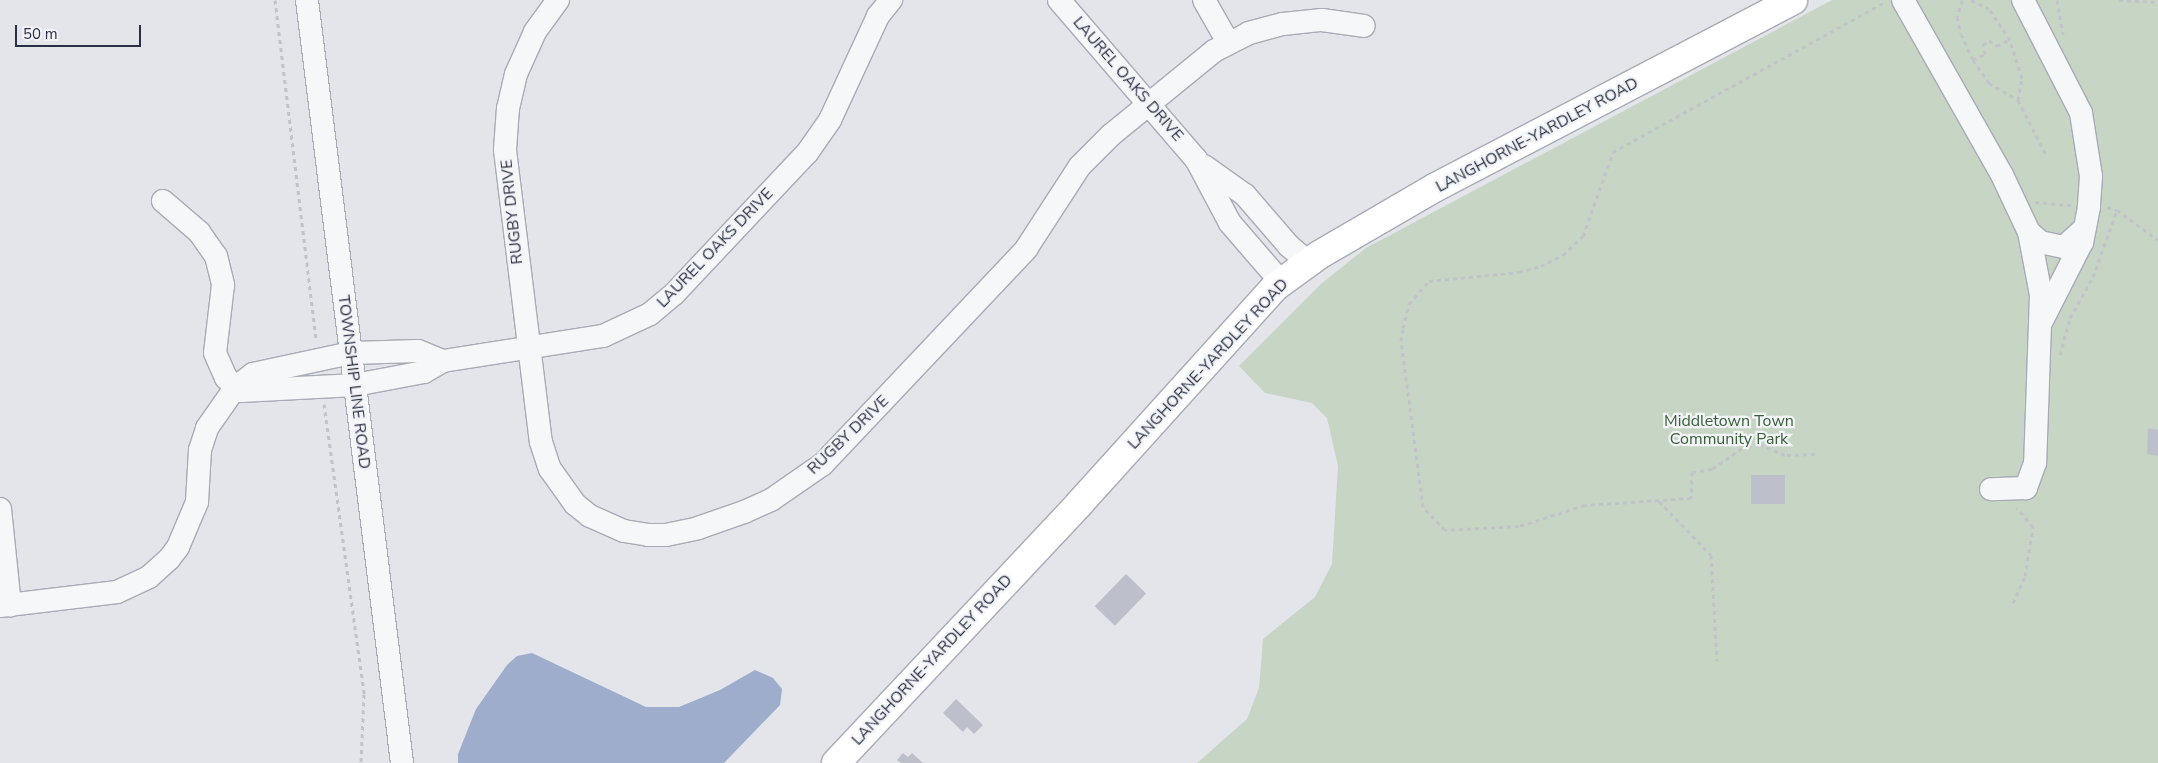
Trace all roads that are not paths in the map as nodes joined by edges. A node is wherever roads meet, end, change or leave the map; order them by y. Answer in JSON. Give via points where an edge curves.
{"nodes":[{"id":1,"x":307,"y":0,"type":"edge"},
{"id":2,"x":558,"y":0,"type":"edge"},
{"id":3,"x":891,"y":0,"type":"edge"},
{"id":4,"x":1058,"y":0,"type":"edge"},
{"id":5,"x":1204,"y":0,"type":"edge"},
{"id":6,"x":1793,"y":0,"type":"edge"},
{"id":7,"x":1903,"y":0,"type":"edge"},
{"id":8,"x":2022,"y":0,"type":"edge"},
{"id":9,"x":1364,"y":26,"type":"dead end"},
{"id":10,"x":1228,"y":42,"type":"junction"},
{"id":11,"x":1149,"y":104,"type":"junction"},
{"id":12,"x":1196,"y":159,"type":"junction"},
{"id":13,"x":163,"y":202,"type":"dead end"},
{"id":14,"x":2084,"y":229,"type":"junction"},
{"id":15,"x":2029,"y":232,"type":"junction"},
{"id":16,"x":1309,"y":263,"type":"junction"},
{"id":17,"x":1282,"y":282,"type":"junction"},
{"id":18,"x":2039,"y":326,"type":"junction"},
{"id":19,"x":528,"y":348,"type":"junction"},
{"id":20,"x":351,"y":353,"type":"junction"},
{"id":21,"x":442,"y":362,"type":"junction"},
{"id":22,"x":354,"y":385,"type":"junction"},
{"id":23,"x":235,"y":388,"type":"junction"},
{"id":24,"x":1991,"y":488,"type":"road end"},
{"id":25,"x":0,"y":509,"type":"edge"},
{"id":26,"x":5,"y":606,"type":"edge"},
{"id":27,"x":402,"y":763,"type":"edge"},
{"id":28,"x":836,"y":763,"type":"edge"}],
"edges":[{"from":1,"to":20,"type":"street","name":"TOWNSHIP LINE ROAD"},
{"from":2,"to":19,"type":"street","name":"RUGBY DRIVE","via":[[525,51],[508,108],[507,181]]},
{"from":3,"to":19,"type":"street","name":"LAUREL OAKS DRIVE","via":[[878,16],[837,106],[806,153],[674,294],[650,314],[603,336]]},
{"from":4,"to":11,"type":"street","name":"LAUREL OAKS DRIVE"},
{"from":5,"to":10,"type":"street"},
{"from":6,"to":16,"type":"main road","name":"LANGHORNE-YARDLEY ROAD","via":[[1436,188]]},
{"from":7,"to":15,"type":"street","via":[[2002,175]]},
{"from":8,"to":14,"type":"street","via":[[2081,113],[2091,176]]},
{"from":9,"to":10,"type":"street","name":"RUGBY DRIVE","via":[[1322,20],[1299,21],[1249,33]]},
{"from":10,"to":11,"type":"street","name":"RUGBY DRIVE"},
{"from":11,"to":12,"type":"street","name":"LAUREL OAKS DRIVE"},
{"from":11,"to":19,"type":"street","name":"RUGBY DRIVE","via":[[1080,166],[1026,249],[830,457],[795,486],[744,512],[666,535],[624,531],[590,516],[561,488],[550,469],[541,442]]},
{"from":12,"to":16,"type":"street","name":"LAUREL OAKS DRIVE","via":[[1245,195],[1289,246]]},
{"from":12,"to":17,"type":"street","name":"LAUREL OAKS DRIVE","via":[[1230,224]]},
{"from":13,"to":23,"type":"street","via":[[199,232],[216,256],[222,285],[215,353]]},
{"from":14,"to":15,"type":"street","via":[[2064,247],[2040,242]]},
{"from":14,"to":18,"type":"street","via":[[2082,242]]},
{"from":15,"to":18,"type":"street","via":[[2040,295]]},
{"from":16,"to":17,"type":"main road","name":"LANGHORNE-YARDLEY ROAD"},
{"from":17,"to":28,"type":"main road","name":"LANGHORNE-YARDLEY ROAD"},
{"from":18,"to":24,"type":"street","via":[[2035,463],[2026,488]]},
{"from":19,"to":21,"type":"street","name":"LAUREL OAKS DRIVE"},
{"from":20,"to":21,"type":"street","via":[[418,351]]},
{"from":20,"to":22,"type":"street","name":"TOWNSHIP LINE ROAD"},
{"from":20,"to":23,"type":"street","via":[[253,374]]},
{"from":21,"to":22,"type":"street","name":"LAUREL OAKS DRIVE","via":[[424,372]]},
{"from":22,"to":23,"type":"street","name":"LAUREL OAKS DRIVE","via":[[262,391]]},
{"from":22,"to":27,"type":"street","name":"TOWNSHIP LINE ROAD"},
{"from":23,"to":26,"type":"street","via":[[207,428],[200,450],[197,502],[178,547],[169,559],[149,577],[117,592]]},
{"from":25,"to":26,"type":"street"}]}
